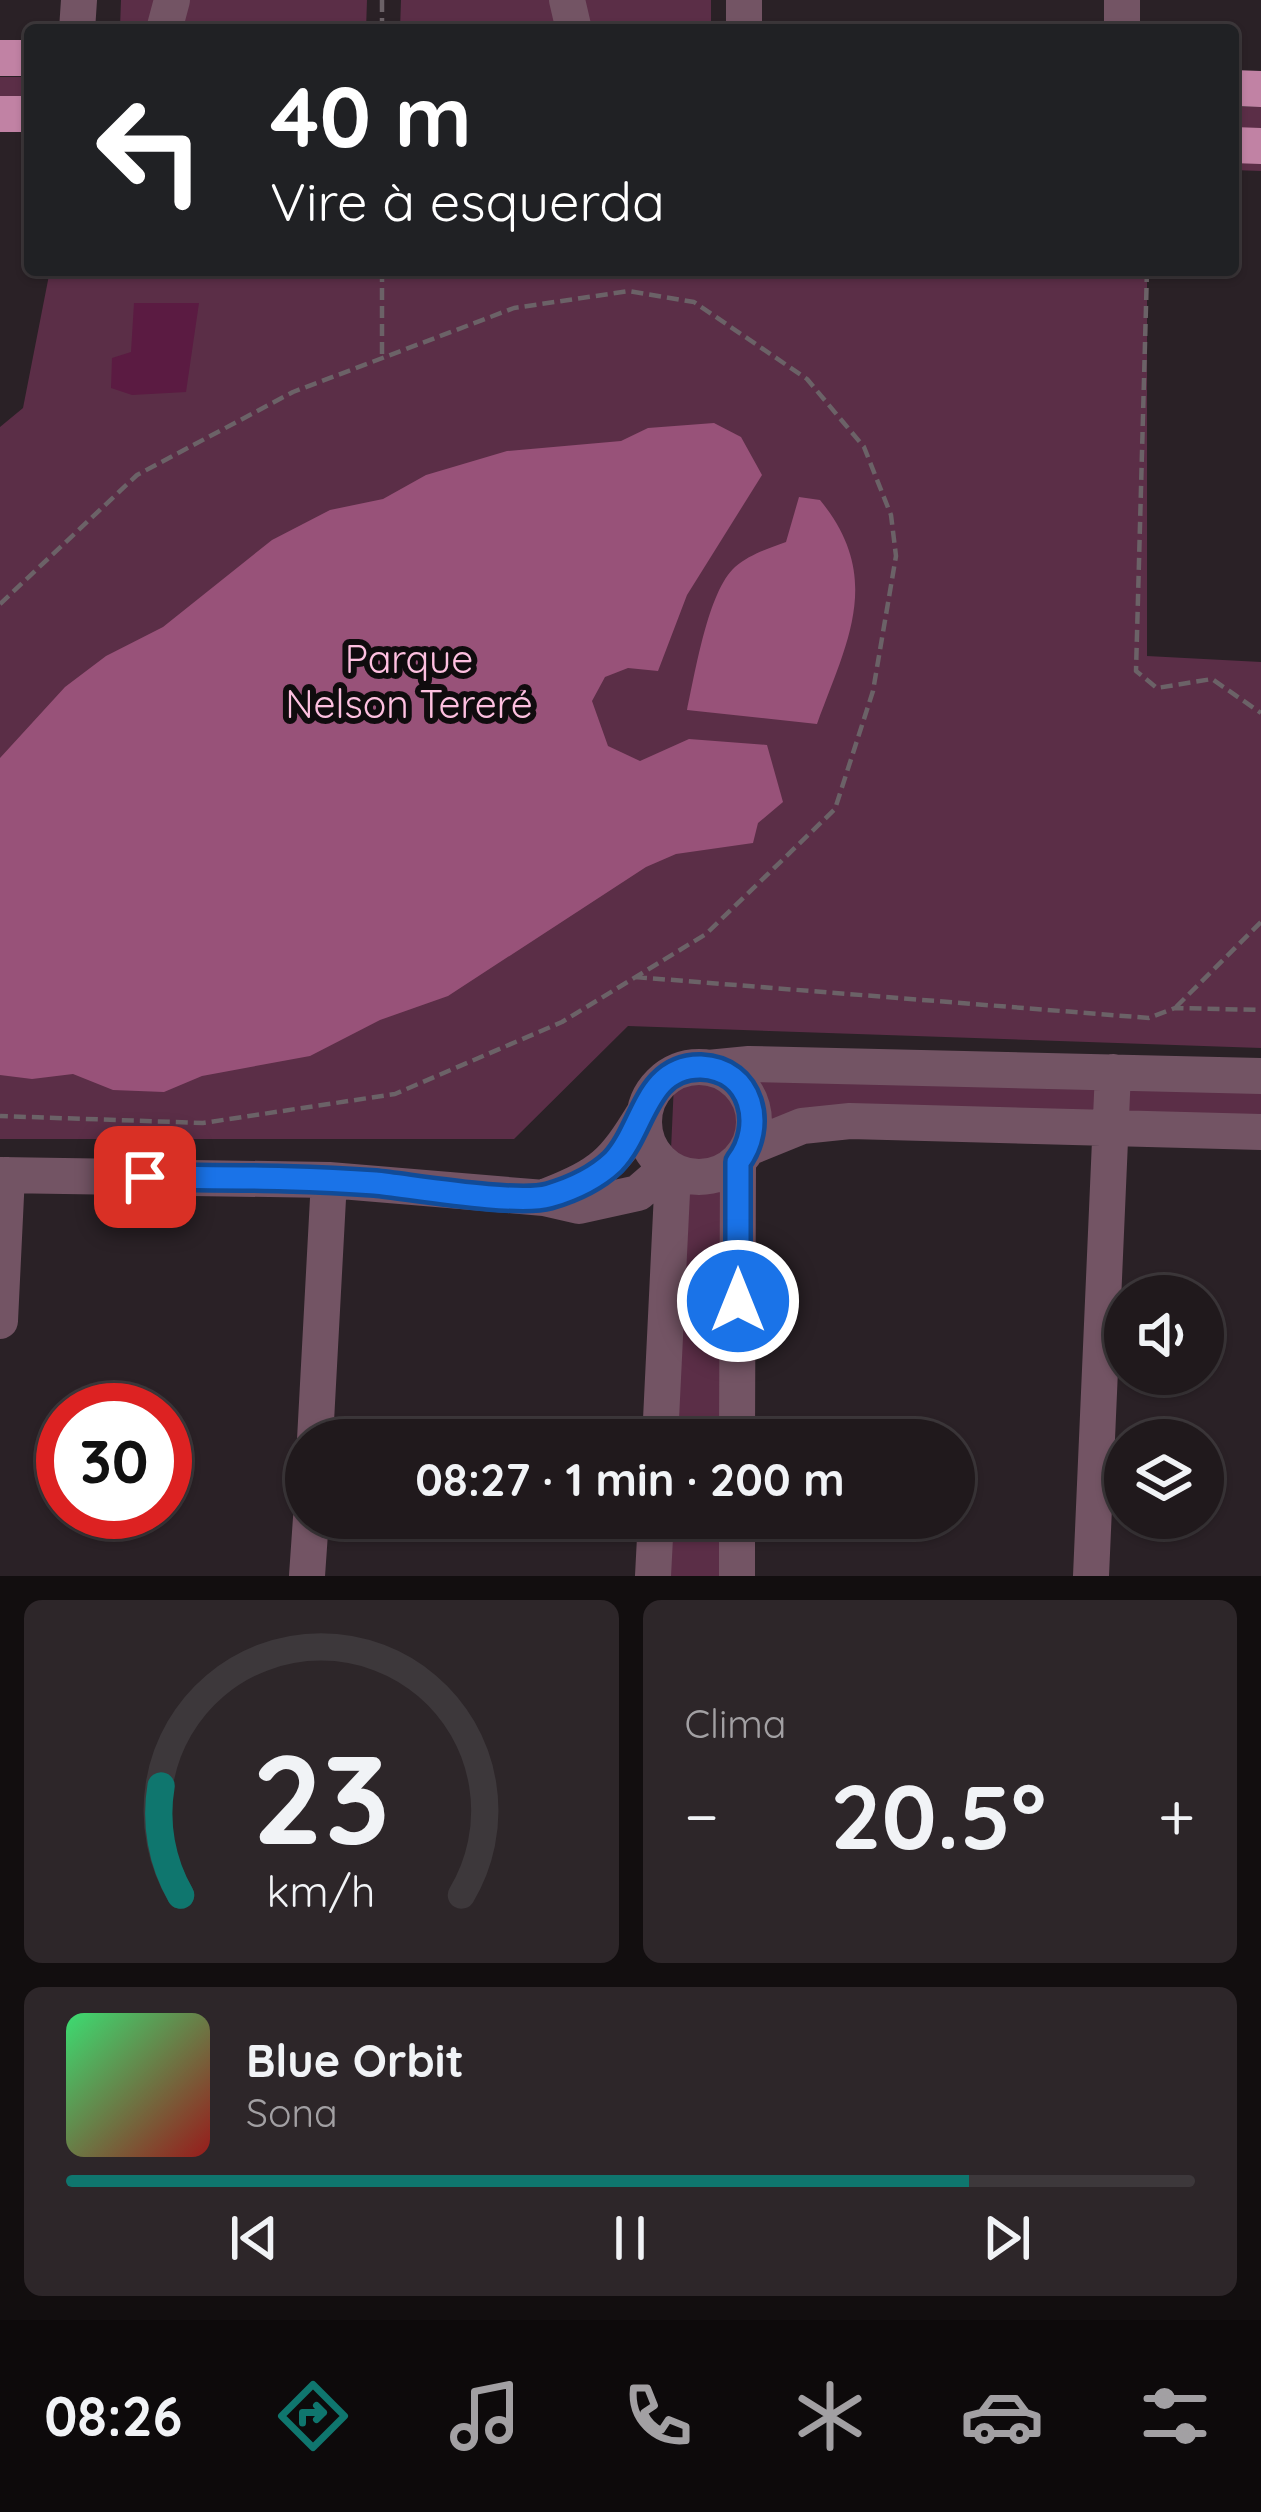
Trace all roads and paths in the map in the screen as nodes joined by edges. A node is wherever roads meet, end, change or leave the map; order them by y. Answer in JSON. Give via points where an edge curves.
{"nodes":[{"id":1,"x":382,"y":276,"type":"edge"},
{"id":2,"x":1147,"y":276,"type":"edge"},
{"id":3,"x":382,"y":358,"type":"junction"},
{"id":4,"x":0,"y":604,"type":"edge"},
{"id":5,"x":1261,"y":713,"type":"edge"},
{"id":6,"x":1261,"y":922,"type":"edge"},
{"id":7,"x":635,"y":977,"type":"junction"},
{"id":8,"x":1175,"y":1008,"type":"junction"},
{"id":9,"x":1261,"y":1010,"type":"edge"},
{"id":10,"x":708,"y":1067,"type":"junction"},
{"id":11,"x":1113,"y":1072,"type":"junction"},
{"id":12,"x":1261,"y":1076,"type":"edge"},
{"id":13,"x":644,"y":1113,"type":"junction"},
{"id":14,"x":0,"y":1116,"type":"edge"},
{"id":15,"x":1111,"y":1131,"type":"junction"},
{"id":16,"x":1261,"y":1132,"type":"edge"},
{"id":17,"x":743,"y":1155,"type":"junction"},
{"id":18,"x":670,"y":1170,"type":"junction"},
{"id":19,"x":3,"y":1175,"type":"edge"},
{"id":20,"x":329,"y":1180,"type":"junction"},
{"id":21,"x":544,"y":1198,"type":"junction"},
{"id":22,"x":0,"y":1321,"type":"edge"},
{"id":23,"x":316,"y":1419,"type":"edge"},
{"id":24,"x":661,"y":1419,"type":"edge"},
{"id":25,"x":737,"y":1419,"type":"edge"},
{"id":26,"x":309,"y":1539,"type":"edge"},
{"id":27,"x":655,"y":1539,"type":"edge"},
{"id":28,"x":737,"y":1539,"type":"edge"},
{"id":29,"x":308,"y":1576,"type":"edge"},
{"id":30,"x":653,"y":1576,"type":"edge"},
{"id":31,"x":737,"y":1576,"type":"edge"},
{"id":32,"x":1091,"y":1576,"type":"edge"}],
"edges":[{"from":1,"to":3,"type":"path"},
{"from":2,"to":5,"type":"path","via":[[1136,670],[1157,688],[1212,679]]},
{"from":3,"to":4,"type":"path","via":[[293,392],[137,475]]},
{"from":3,"to":7,"type":"path","via":[[514,308],[628,291],[694,302],[807,379],[864,447],[891,515],[896,556],[873,692],[835,809],[706,934]]},
{"from":6,"to":8,"type":"path"},
{"from":7,"to":8,"type":"path","via":[[1149,1018]]},
{"from":7,"to":14,"type":"path","via":[[562,1022],[394,1094],[203,1123]]},
{"from":8,"to":9,"type":"path"},
{"from":10,"to":11,"type":"street"},
{"from":10,"to":13,"type":"street","via":[[674,1072]]},
{"from":10,"to":17,"type":"street","via":[[748,1098],[754,1114]]},
{"from":11,"to":12,"type":"street"},
{"from":11,"to":15,"type":"street"},
{"from":13,"to":18,"type":"street","via":[[649,1147]]},
{"from":13,"to":21,"type":"street","via":[[616,1159],[591,1180]]},
{"from":15,"to":16,"type":"street"},
{"from":15,"to":17,"type":"street","via":[[850,1121],[802,1126]]},
{"from":15,"to":32,"type":"street"},
{"from":17,"to":18,"type":"street","via":[[707,1178]]},
{"from":17,"to":25,"type":"street"},
{"from":18,"to":21,"type":"street","via":[[609,1202]]},
{"from":18,"to":24,"type":"street"},
{"from":19,"to":20,"type":"street"},
{"from":19,"to":22,"type":"street"},
{"from":20,"to":21,"type":"street"},
{"from":20,"to":23,"type":"street"},
{"from":26,"to":29,"type":"street"},
{"from":27,"to":30,"type":"street"},
{"from":28,"to":31,"type":"street"}]}
